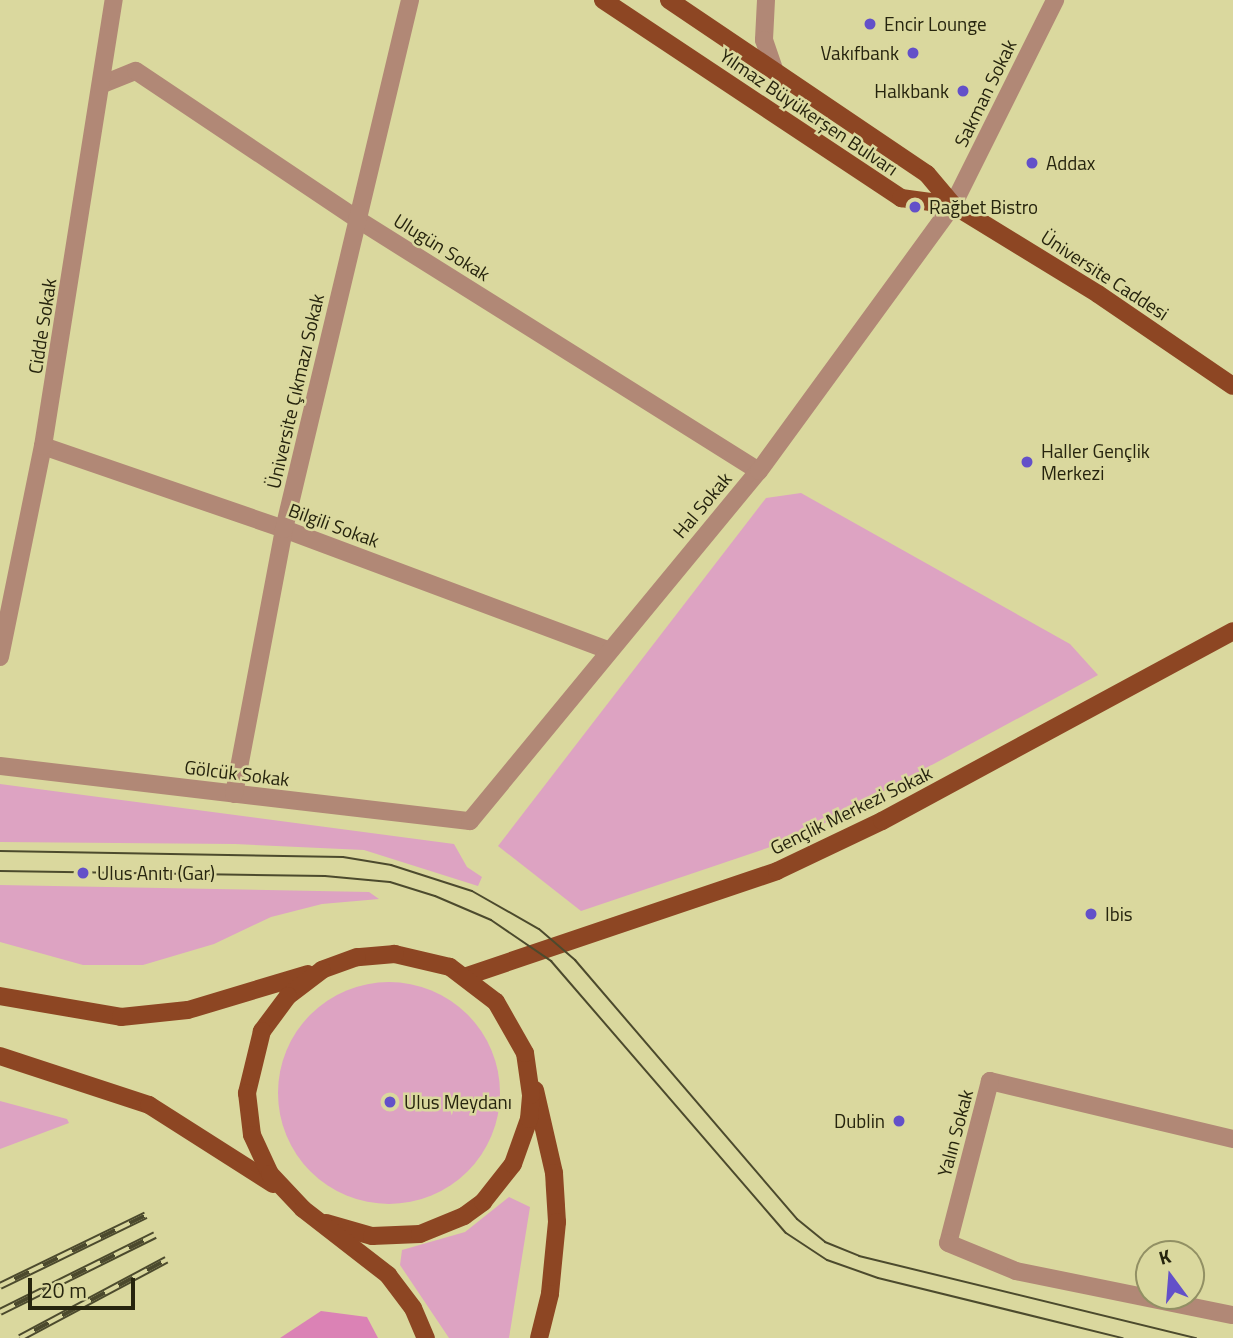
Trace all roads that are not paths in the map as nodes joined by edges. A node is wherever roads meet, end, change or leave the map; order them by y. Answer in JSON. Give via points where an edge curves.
{"nodes":[{"id":1,"x":114,"y":0,"type":"edge"},
{"id":2,"x":410,"y":0,"type":"edge"},
{"id":3,"x":603,"y":0,"type":"edge"},
{"id":4,"x":669,"y":0,"type":"edge"},
{"id":5,"x":766,"y":0,"type":"edge"},
{"id":6,"x":1055,"y":0,"type":"edge"},
{"id":7,"x":775,"y":72,"type":"junction"},
{"id":8,"x":103,"y":84,"type":"junction"},
{"id":9,"x":953,"y":205,"type":"junction"},
{"id":10,"x":357,"y":219,"type":"junction"},
{"id":11,"x":1233,"y":386,"type":"edge"},
{"id":12,"x":43,"y":446,"type":"junction"},
{"id":13,"x":759,"y":471,"type":"junction"},
{"id":14,"x":284,"y":529,"type":"junction"},
{"id":15,"x":1233,"y":631,"type":"edge"},
{"id":16,"x":608,"y":650,"type":"junction"},
{"id":17,"x":0,"y":656,"type":"edge"},
{"id":18,"x":0,"y":766,"type":"edge"},
{"id":19,"x":234,"y":794,"type":"junction"},
{"id":20,"x":470,"y":821,"type":"joint"},
{"id":21,"x":322,"y":970,"type":"junction"},
{"id":22,"x":467,"y":976,"type":"junction"},
{"id":23,"x":0,"y":996,"type":"edge"},
{"id":24,"x":0,"y":1056,"type":"edge"},
{"id":25,"x":529,"y":1072,"type":"junction"},
{"id":26,"x":1233,"y":1139,"type":"edge"},
{"id":27,"x":283,"y":1191,"type":"junction"},
{"id":28,"x":326,"y":1223,"type":"junction"},
{"id":29,"x":1233,"y":1315,"type":"edge"},
{"id":30,"x":426,"y":1338,"type":"edge"},
{"id":31,"x":539,"y":1338,"type":"edge"}],
"edges":[{"from":1,"to":8,"type":"street","name":"Cidde Sokak"},
{"from":2,"to":10,"type":"street","name":"Üniversite Çıkmazı Sokak"},
{"from":3,"to":9,"type":"main road","name":"Yılmaz Büyükerşen Bulvarı","via":[[901,198]]},
{"from":4,"to":7,"type":"main road","name":"Yılmaz Büyükerşen Bulvarı"},
{"from":5,"to":7,"type":"street","via":[[764,40]]},
{"from":6,"to":9,"type":"street","name":"Sakman Sokak"},
{"from":7,"to":9,"type":"main road","name":"Yılmaz Büyükerşen Bulvarı","via":[[928,174]]},
{"from":8,"to":10,"type":"street","name":"Ulugün Sokak","via":[[136,71]]},
{"from":8,"to":12,"type":"street","name":"Cidde Sokak"},
{"from":9,"to":11,"type":"main road","name":"Üniversite Caddesi","via":[[1098,294]]},
{"from":9,"to":13,"type":"street","name":"Hal Sokak"},
{"from":10,"to":13,"type":"street","name":"Ulugün Sokak"},
{"from":10,"to":14,"type":"street","name":"Üniversite Çıkmazı Sokak"},
{"from":12,"to":14,"type":"street","name":"Bilgili Sokak"},
{"from":12,"to":17,"type":"street","name":"Cidde Sokak"},
{"from":13,"to":16,"type":"street","name":"Hal Sokak"},
{"from":14,"to":16,"type":"street","name":"Bilgili Sokak"},
{"from":14,"to":19,"type":"street","name":"Üniversite Çıkmazı Sokak"},
{"from":15,"to":22,"type":"main road","name":"Gençlik Merkezi Sokak","via":[[882,821],[777,871]]},
{"from":16,"to":20,"type":"street","name":"Hal Sokak"},
{"from":18,"to":19,"type":"street","name":"Gölcük Sokak"},
{"from":19,"to":20,"type":"street","name":"Gölcük Sokak"},
{"from":21,"to":22,"type":"main road","via":[[357,957],[395,954],[432,960]]},
{"from":21,"to":23,"type":"main road","via":[[188,1010],[121,1017]]},
{"from":21,"to":27,"type":"main road","via":[[274,1013],[248,1071],[252,1135]]},
{"from":22,"to":25,"type":"main road","via":[[508,1018]]},
{"from":24,"to":27,"type":"main road","via":[[149,1105]]},
{"from":25,"to":28,"type":"main road","via":[[529,1119],[523,1143],[513,1164],[483,1202],[464,1216],[420,1234],[372,1236]]},
{"from":25,"to":31,"type":"main road","via":[[548,1133],[557,1222],[550,1294]]},
{"from":26,"to":29,"type":"street","name":"Yalın Sokak","via":[[990,1081],[948,1243],[1016,1271]]},
{"from":27,"to":28,"type":"main road"},
{"from":28,"to":30,"type":"main road","via":[[388,1275],[414,1308]]}]}
